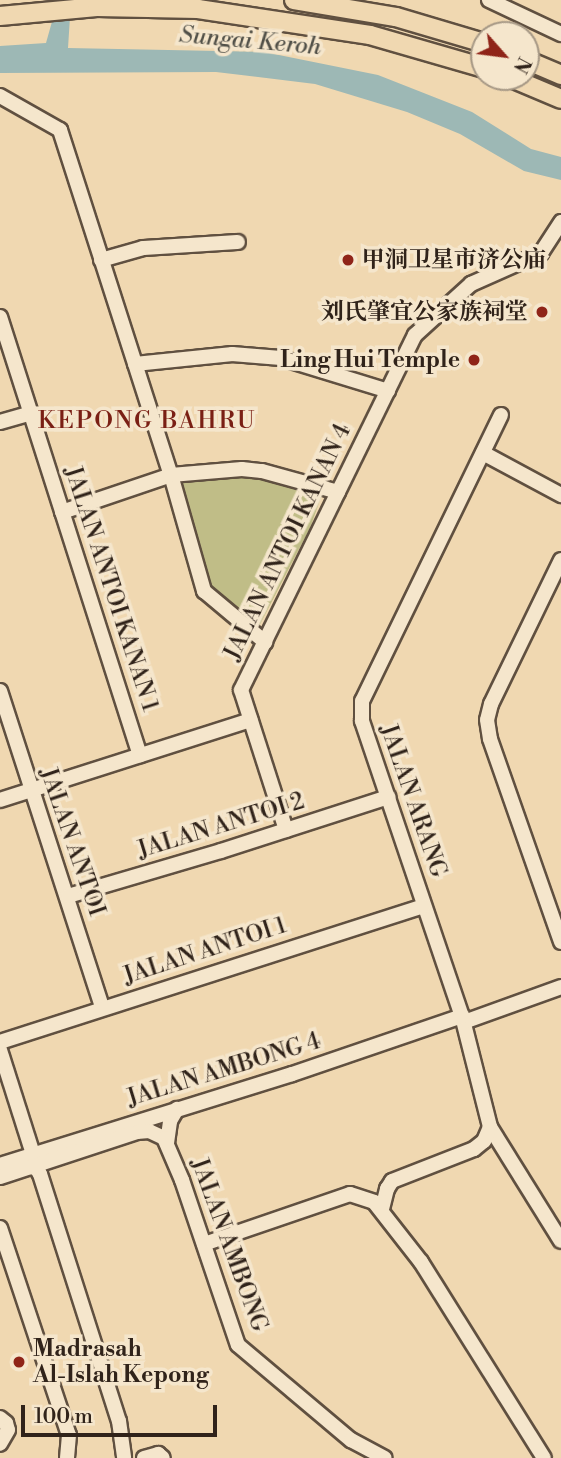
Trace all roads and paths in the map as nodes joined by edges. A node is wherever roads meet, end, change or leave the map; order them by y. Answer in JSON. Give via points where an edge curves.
{"nodes":[{"id":1,"x":293,"y":0,"type":"edge"},
{"id":2,"x":489,"y":0,"type":"edge"},
{"id":3,"x":370,"y":6,"type":"edge"},
{"id":4,"x":0,"y":16,"type":"edge"},
{"id":5,"x":561,"y":34,"type":"edge"},
{"id":6,"x":470,"y":39,"type":"edge"},
{"id":7,"x":470,"y":64,"type":"edge"},
{"id":8,"x":540,"y":66,"type":"edge"},
{"id":9,"x":561,"y":75,"type":"edge"},
{"id":10,"x":540,"y":90,"type":"edge"},
{"id":11,"x":0,"y":96,"type":"edge"},
{"id":12,"x":561,"y":99,"type":"edge"},
{"id":13,"x":561,"y":222,"type":"edge"},
{"id":14,"x":238,"y":242,"type":"dead end"},
{"id":15,"x":102,"y":260,"type":"junction"},
{"id":16,"x":0,"y":317,"type":"edge"},
{"id":17,"x":135,"y":365,"type":"junction"},
{"id":18,"x":388,"y":391,"type":"junction"},
{"id":19,"x":31,"y":413,"type":"junction"},
{"id":20,"x":501,"y":415,"type":"dead end"},
{"id":21,"x":0,"y":422,"type":"edge"},
{"id":22,"x":483,"y":453,"type":"junction"},
{"id":23,"x":171,"y":475,"type":"junction"},
{"id":24,"x":338,"y":492,"type":"junction"},
{"id":25,"x":561,"y":495,"type":"edge"},
{"id":26,"x":62,"y":512,"type":"junction"},
{"id":27,"x":561,"y":560,"type":"edge"},
{"id":28,"x":265,"y":642,"type":"junction"},
{"id":29,"x":0,"y":691,"type":"edge"},
{"id":30,"x":251,"y":720,"type":"junction"},
{"id":31,"x":140,"y":755,"type":"junction"},
{"id":32,"x":30,"y":790,"type":"junction"},
{"id":33,"x":388,"y":797,"type":"junction"},
{"id":34,"x":0,"y":800,"type":"edge"},
{"id":35,"x":286,"y":830,"type":"junction"},
{"id":36,"x":68,"y":896,"type":"junction"},
{"id":37,"x":424,"y":906,"type":"junction"},
{"id":38,"x":561,"y":942,"type":"edge"},
{"id":39,"x":561,"y":987,"type":"edge"},
{"id":40,"x":102,"y":1007,"type":"junction"},
{"id":41,"x":463,"y":1019,"type":"junction"},
{"id":42,"x":0,"y":1042,"type":"edge"},
{"id":43,"x":0,"y":1050,"type":"edge"},
{"id":44,"x":177,"y":1109,"type":"junction"},
{"id":45,"x":490,"y":1127,"type":"junction"},
{"id":46,"x":167,"y":1143,"type":"junction"},
{"id":47,"x":31,"y":1160,"type":"junction"},
{"id":48,"x":0,"y":1165,"type":"edge"},
{"id":49,"x":0,"y":1177,"type":"edge"},
{"id":50,"x":382,"y":1209,"type":"junction"},
{"id":51,"x":0,"y":1228,"type":"edge"},
{"id":52,"x":561,"y":1241,"type":"edge"},
{"id":53,"x":204,"y":1244,"type":"junction"},
{"id":54,"x":0,"y":1418,"type":"edge"},
{"id":55,"x":351,"y":1440,"type":"junction"},
{"id":56,"x":0,"y":1444,"type":"edge"},
{"id":57,"x":67,"y":1458,"type":"edge"},
{"id":58,"x":124,"y":1458,"type":"edge"},
{"id":59,"x":144,"y":1458,"type":"edge"},
{"id":60,"x":163,"y":1458,"type":"edge"},
{"id":61,"x":364,"y":1458,"type":"edge"},
{"id":62,"x":385,"y":1458,"type":"edge"},
{"id":63,"x":544,"y":1458,"type":"edge"}],
"edges":[{"from":1,"to":3,"type":"main road"},
{"from":2,"to":5,"type":"street"},
{"from":3,"to":6,"type":"main road"},
{"from":4,"to":7,"type":"main road","via":[[97,7],[198,9],[370,35]]},
{"from":8,"to":9,"type":"main road"},
{"from":10,"to":12,"type":"main road"},
{"from":11,"to":15,"type":"street","via":[[60,130]]},
{"from":13,"to":18,"type":"street","name":"JALAN ANTOI KANAN 4","via":[[541,253],[471,284],[415,335]]},
{"from":14,"to":15,"type":"street","via":[[143,248]]},
{"from":15,"to":17,"type":"street"},
{"from":16,"to":19,"type":"street","name":"JALAN ANTOI KANAN 1"},
{"from":17,"to":18,"type":"street","via":[[232,355],[281,358]]},
{"from":17,"to":23,"type":"street"},
{"from":18,"to":24,"type":"street","name":"JALAN ANTOI KANAN 4"},
{"from":19,"to":21,"type":"street"},
{"from":19,"to":26,"type":"street","name":"JALAN ANTOI KANAN 1"},
{"from":20,"to":22,"type":"street","name":"JALAN ARANG"},
{"from":22,"to":25,"type":"street"},
{"from":22,"to":33,"type":"street","name":"JALAN ARANG","via":[[362,701],[362,721]]},
{"from":23,"to":24,"type":"street","via":[[262,471]]},
{"from":23,"to":26,"type":"street"},
{"from":23,"to":28,"type":"street","via":[[204,591]]},
{"from":24,"to":28,"type":"street","name":"JALAN ANTOI KANAN 4"},
{"from":26,"to":31,"type":"street","name":"JALAN ANTOI KANAN 1"},
{"from":27,"to":38,"type":"street","via":[[487,720]]},
{"from":28,"to":30,"type":"street","name":"JALAN ANTOI KANAN 4","via":[[241,690]]},
{"from":29,"to":32,"type":"street","name":"JALAN ANTOI"},
{"from":30,"to":31,"type":"street"},
{"from":30,"to":35,"type":"street","name":"JALAN ANTOI KANAN 4"},
{"from":31,"to":32,"type":"street"},
{"from":32,"to":34,"type":"street"},
{"from":32,"to":36,"type":"street","name":"JALAN ANTOI"},
{"from":33,"to":35,"type":"street","name":"JALAN ANTOI 2"},
{"from":33,"to":37,"type":"street","name":"JALAN ARANG"},
{"from":35,"to":36,"type":"street","name":"JALAN ANTOI 2"},
{"from":36,"to":40,"type":"street","name":"JALAN ANTOI"},
{"from":37,"to":40,"type":"street","name":"JALAN ANTOI 1"},
{"from":37,"to":41,"type":"street","name":"JALAN ARANG"},
{"from":39,"to":41,"type":"street","name":"JALAN AMBONG 4"},
{"from":40,"to":42,"type":"street","name":"JALAN ANTOI 1"},
{"from":41,"to":44,"type":"street","name":"JALAN AMBONG 4"},
{"from":41,"to":45,"type":"street","name":"JALAN ARANG"},
{"from":43,"to":47,"type":"street"},
{"from":44,"to":46,"type":"street"},
{"from":44,"to":47,"type":"street","name":"JALAN AMBONG 4"},
{"from":45,"to":50,"type":"street","via":[[474,1149],[392,1181]]},
{"from":45,"to":52,"type":"street","name":"JALAN ARANG"},
{"from":46,"to":47,"type":"street","name":"JALAN AMBONG 4","via":[[153,1132],[137,1132]]},
{"from":46,"to":53,"type":"street","name":"JALAN AMBONG"},
{"from":47,"to":48,"type":"street","name":"JALAN AMBONG 4"},
{"from":47,"to":49,"type":"street","name":"JALAN AMBONG 4"},
{"from":47,"to":58,"type":"street","via":[[40,1174],[119,1421]]},
{"from":50,"to":53,"type":"street","via":[[351,1194]]},
{"from":50,"to":63,"type":"street","via":[[421,1262]]},
{"from":51,"to":57,"type":"street","via":[[69,1435]]},
{"from":53,"to":55,"type":"street","name":"JALAN AMBONG","via":[[238,1345]]},
{"from":54,"to":56,"type":"street","via":[[8,1430]]},
{"from":55,"to":61,"type":"street","name":"JALAN AMBONG"},
{"from":55,"to":62,"type":"street","name":"JALAN AMBONG"},
{"from":59,"to":60,"type":"street","via":[[158,1454]]}]}
